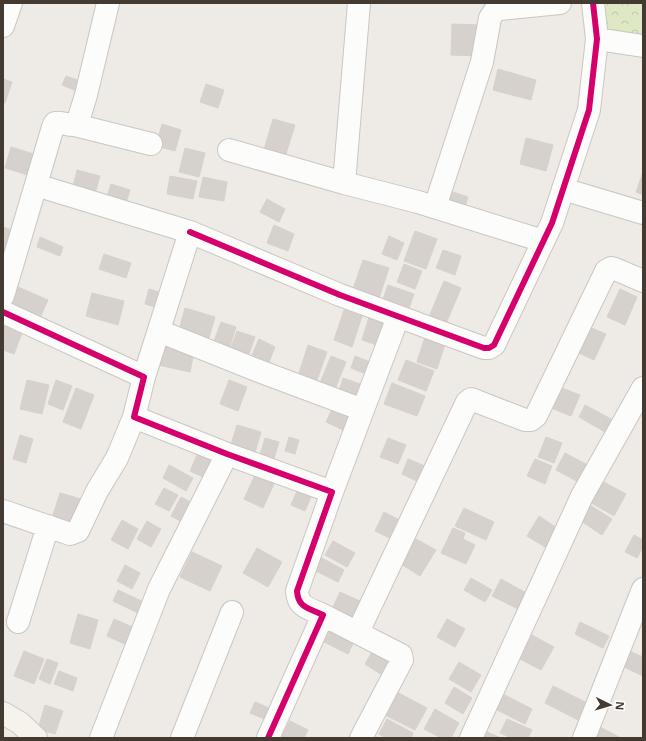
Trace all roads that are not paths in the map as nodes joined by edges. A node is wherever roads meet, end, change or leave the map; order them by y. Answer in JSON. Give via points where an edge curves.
{"nodes":[{"id":1,"x":11,"y":3,"type":"edge"},
{"id":2,"x":108,"y":3,"type":"edge"},
{"id":3,"x":359,"y":3,"type":"edge"},
{"id":4,"x":560,"y":3,"type":"edge"},
{"id":5,"x":593,"y":3,"type":"edge"},
{"id":6,"x":3,"y":26,"type":"edge"},
{"id":7,"x":597,"y":39,"type":"junction"},
{"id":8,"x":643,"y":46,"type":"edge"},
{"id":9,"x":75,"y":125,"type":"junction"},
{"id":10,"x":151,"y":144,"type":"dead end"},
{"id":11,"x":229,"y":150,"type":"dead end"},
{"id":12,"x":344,"y":183,"type":"junction"},
{"id":13,"x":36,"y":185,"type":"junction"},
{"id":14,"x":563,"y":189,"type":"junction"},
{"id":15,"x":435,"y":208,"type":"junction"},
{"id":16,"x":643,"y":213,"type":"edge"},
{"id":17,"x":190,"y":232,"type":"junction"},
{"id":18,"x":542,"y":241,"type":"junction"},
{"id":19,"x":643,"y":281,"type":"edge"},
{"id":20,"x":3,"y":296,"type":"edge"},
{"id":21,"x":3,"y":312,"type":"edge"},
{"id":22,"x":398,"y":317,"type":"junction"},
{"id":23,"x":159,"y":331,"type":"junction"},
{"id":24,"x":144,"y":377,"type":"junction"},
{"id":25,"x":643,"y":388,"type":"edge"},
{"id":26,"x":363,"y":410,"type":"junction"},
{"id":27,"x":134,"y":417,"type":"junction"},
{"id":28,"x":227,"y":454,"type":"junction"},
{"id":29,"x":332,"y":492,"type":"junction"},
{"id":30,"x":3,"y":511,"type":"edge"},
{"id":31,"x":48,"y":526,"type":"junction"},
{"id":32,"x":643,"y":589,"type":"edge"},
{"id":33,"x":232,"y":612,"type":"dead end"},
{"id":34,"x":323,"y":615,"type":"junction"},
{"id":35,"x":18,"y":622,"type":"dead end"},
{"id":36,"x":358,"y":632,"type":"junction"},
{"id":37,"x":3,"y":713,"type":"edge"},
{"id":38,"x":36,"y":738,"type":"edge"},
{"id":39,"x":101,"y":738,"type":"edge"},
{"id":40,"x":182,"y":738,"type":"edge"},
{"id":41,"x":268,"y":738,"type":"edge"},
{"id":42,"x":362,"y":738,"type":"edge"},
{"id":43,"x":471,"y":738,"type":"edge"},
{"id":44,"x":584,"y":738,"type":"edge"}],
"edges":[{"from":1,"to":6,"type":"street"},
{"from":2,"to":9,"type":"street","via":[[86,95]]},
{"from":3,"to":12,"type":"street"},
{"from":4,"to":15,"type":"street","via":[[500,9],[490,18],[482,62]]},
{"from":5,"to":7,"type":"street"},
{"from":7,"to":8,"type":"street"},
{"from":7,"to":14,"type":"street","via":[[588,110]]},
{"from":9,"to":10,"type":"street"},
{"from":9,"to":13,"type":"street","via":[[60,122],[52,127]]},
{"from":11,"to":12,"type":"street"},
{"from":12,"to":15,"type":"street"},
{"from":13,"to":17,"type":"street"},
{"from":13,"to":20,"type":"street"},
{"from":14,"to":16,"type":"street"},
{"from":14,"to":18,"type":"street","via":[[552,223]]},
{"from":15,"to":18,"type":"street"},
{"from":17,"to":22,"type":"street"},
{"from":17,"to":23,"type":"street"},
{"from":18,"to":22,"type":"street","via":[[494,345],[489,348]]},
{"from":19,"to":36,"type":"street","via":[[615,269],[606,271],[536,416],[531,420],[470,399],[467,402]]},
{"from":21,"to":24,"type":"street"},
{"from":22,"to":26,"type":"street"},
{"from":23,"to":24,"type":"street"},
{"from":23,"to":26,"type":"street"},
{"from":24,"to":27,"type":"street"},
{"from":25,"to":43,"type":"street","via":[[582,496]]},
{"from":26,"to":29,"type":"street"},
{"from":27,"to":28,"type":"street"},
{"from":27,"to":31,"type":"street","via":[[117,458],[97,491],[78,531],[70,534]]},
{"from":28,"to":29,"type":"street"},
{"from":28,"to":39,"type":"street","via":[[159,589]]},
{"from":29,"to":34,"type":"street","via":[[297,591],[301,604]]},
{"from":30,"to":31,"type":"street"},
{"from":31,"to":35,"type":"street"},
{"from":32,"to":44,"type":"street"},
{"from":33,"to":40,"type":"street"},
{"from":34,"to":36,"type":"street"},
{"from":34,"to":41,"type":"street"},
{"from":36,"to":42,"type":"street","via":[[398,652],[402,660]]},
{"from":37,"to":38,"type":"street","via":[[20,723]]}]}
